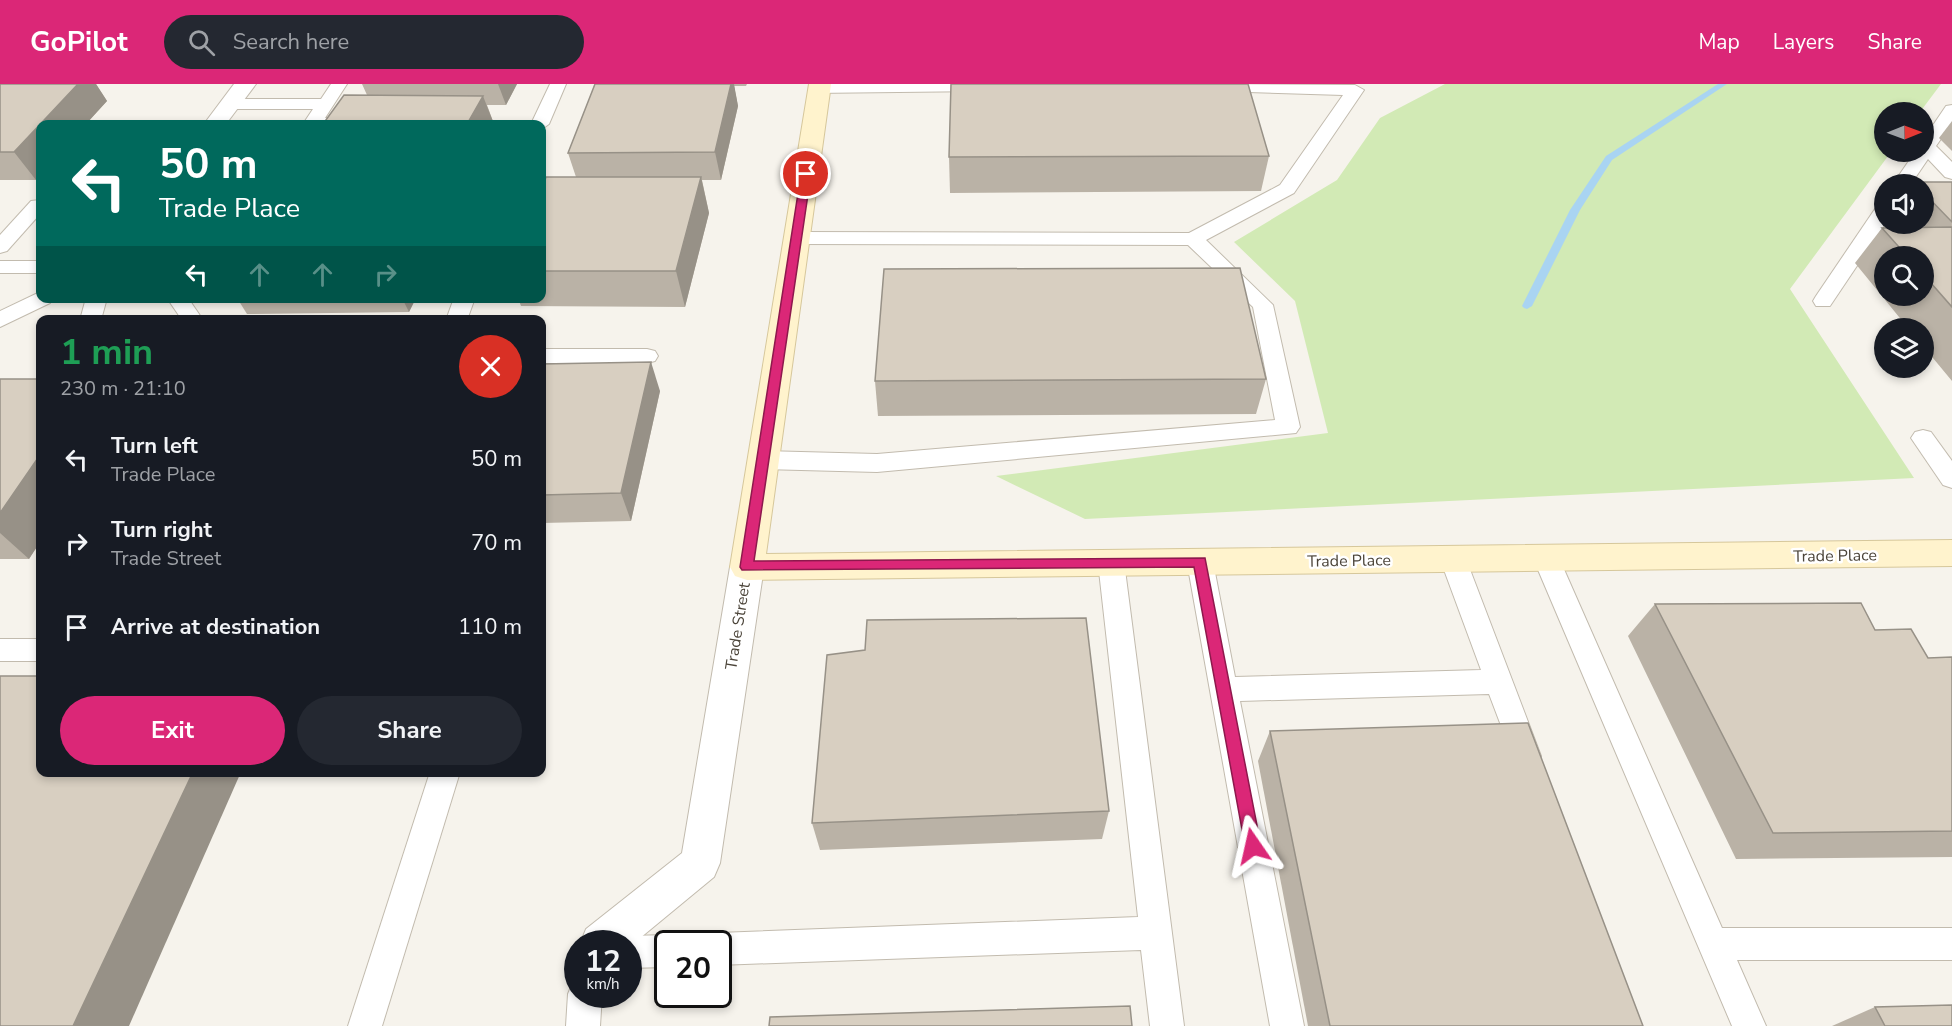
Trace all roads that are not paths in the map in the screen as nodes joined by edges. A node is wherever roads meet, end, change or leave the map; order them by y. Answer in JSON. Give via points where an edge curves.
{"nodes":[{"id":1,"x":245,"y":84,"type":"edge"},
{"id":2,"x":339,"y":84,"type":"edge"},
{"id":3,"x":558,"y":84,"type":"edge"},
{"id":4,"x":819,"y":86,"type":"edge"},
{"id":5,"x":996,"y":86,"type":"edge"},
{"id":6,"x":1193,"y":86,"type":"edge"},
{"id":7,"x":1361,"y":87,"type":"edge"},
{"id":8,"x":230,"y":104,"type":"junction"},
{"id":9,"x":326,"y":104,"type":"junction"},
{"id":10,"x":1952,"y":110,"type":"edge"},
{"id":11,"x":217,"y":120,"type":"edge"},
{"id":12,"x":315,"y":120,"type":"edge"},
{"id":13,"x":542,"y":120,"type":"edge"},
{"id":14,"x":1934,"y":137,"type":"edge"},
{"id":15,"x":1934,"y":154,"type":"edge"},
{"id":16,"x":1952,"y":173,"type":"edge"},
{"id":17,"x":36,"y":207,"type":"edge"},
{"id":18,"x":1874,"y":225,"type":"edge"},
{"id":19,"x":797,"y":238,"type":"junction"},
{"id":20,"x":1193,"y":239,"type":"junction"},
{"id":21,"x":0,"y":247,"type":"edge"},
{"id":22,"x":0,"y":267,"type":"edge"},
{"id":23,"x":36,"y":267,"type":"edge"},
{"id":24,"x":1822,"y":301,"type":"dead end"},
{"id":25,"x":36,"y":302,"type":"edge"},
{"id":26,"x":0,"y":320,"type":"edge"},
{"id":27,"x":546,"y":356,"type":"edge"},
{"id":28,"x":647,"y":356,"type":"dead end"},
{"id":29,"x":1923,"y":438,"type":"dead end"},
{"id":30,"x":763,"y":460,"type":"junction"},
{"id":31,"x":1952,"y":479,"type":"edge"},
{"id":32,"x":1952,"y":554,"type":"edge"},
{"id":33,"x":1545,"y":558,"type":"junction"},
{"id":34,"x":1453,"y":559,"type":"junction"},
{"id":35,"x":1111,"y":562,"type":"junction"},
{"id":36,"x":1200,"y":562,"type":"junction"},
{"id":37,"x":747,"y":567,"type":"junction"},
{"id":38,"x":0,"y":650,"type":"edge"},
{"id":39,"x":36,"y":651,"type":"edge"},
{"id":40,"x":1498,"y":682,"type":"junction"},
{"id":41,"x":1224,"y":689,"type":"junction"},
{"id":42,"x":443,"y":777,"type":"edge"},
{"id":43,"x":1535,"y":782,"type":"edge"},
{"id":44,"x":618,"y":930,"type":"edge"},
{"id":45,"x":1154,"y":933,"type":"junction"},
{"id":46,"x":1713,"y":944,"type":"junction"},
{"id":47,"x":1952,"y":944,"type":"edge"},
{"id":48,"x":732,"y":948,"type":"edge"},
{"id":49,"x":584,"y":1008,"type":"edge"},
{"id":50,"x":365,"y":1026,"type":"edge"},
{"id":51,"x":583,"y":1026,"type":"edge"},
{"id":52,"x":1167,"y":1026,"type":"edge"},
{"id":53,"x":1287,"y":1026,"type":"edge"},
{"id":54,"x":1749,"y":1026,"type":"edge"}],
"edges":[{"from":1,"to":8,"type":"street"},
{"from":2,"to":9,"type":"lane"},
{"from":3,"to":13,"type":"lane"},
{"from":4,"to":5,"type":"lane"},
{"from":4,"to":19,"type":"street","name":"Trade Street"},
{"from":6,"to":7,"type":"lane"},
{"from":7,"to":20,"type":"lane","via":[[1287,189]]},
{"from":8,"to":9,"type":"lane"},
{"from":8,"to":11,"type":"street"},
{"from":9,"to":12,"type":"lane"},
{"from":10,"to":14,"type":"lane"},
{"from":15,"to":16,"type":"lane"},
{"from":17,"to":21,"type":"lane"},
{"from":18,"to":24,"type":"lane"},
{"from":19,"to":20,"type":"lane"},
{"from":19,"to":30,"type":"street","name":"Trade Street"},
{"from":20,"to":30,"type":"lane","via":[[1263,305],[1288,427],[877,463]]},
{"from":22,"to":23,"type":"lane"},
{"from":25,"to":26,"type":"lane"},
{"from":27,"to":28,"type":"lane"},
{"from":29,"to":31,"type":"lane"},
{"from":30,"to":37,"type":"street","name":"Trade Street"},
{"from":32,"to":33,"type":"street","name":"Trade Place"},
{"from":33,"to":34,"type":"street","name":"Trade Place"},
{"from":33,"to":46,"type":"lane"},
{"from":34,"to":36,"type":"street","name":"Trade Place"},
{"from":34,"to":40,"type":"lane"},
{"from":35,"to":36,"type":"street","name":"Trade Place"},
{"from":35,"to":37,"type":"street","name":"Trade Place"},
{"from":35,"to":45,"type":"lane"},
{"from":36,"to":41,"type":"lane"},
{"from":37,"to":44,"type":"street","name":"Trade Street","via":[[700,863]]},
{"from":38,"to":39,"type":"lane"},
{"from":40,"to":41,"type":"lane"},
{"from":40,"to":43,"type":"lane"},
{"from":41,"to":53,"type":"lane"},
{"from":42,"to":50,"type":"lane"},
{"from":45,"to":48,"type":"lane"},
{"from":45,"to":52,"type":"lane"},
{"from":46,"to":47,"type":"lane"},
{"from":46,"to":54,"type":"lane"},
{"from":49,"to":51,"type":"lane"}]}
